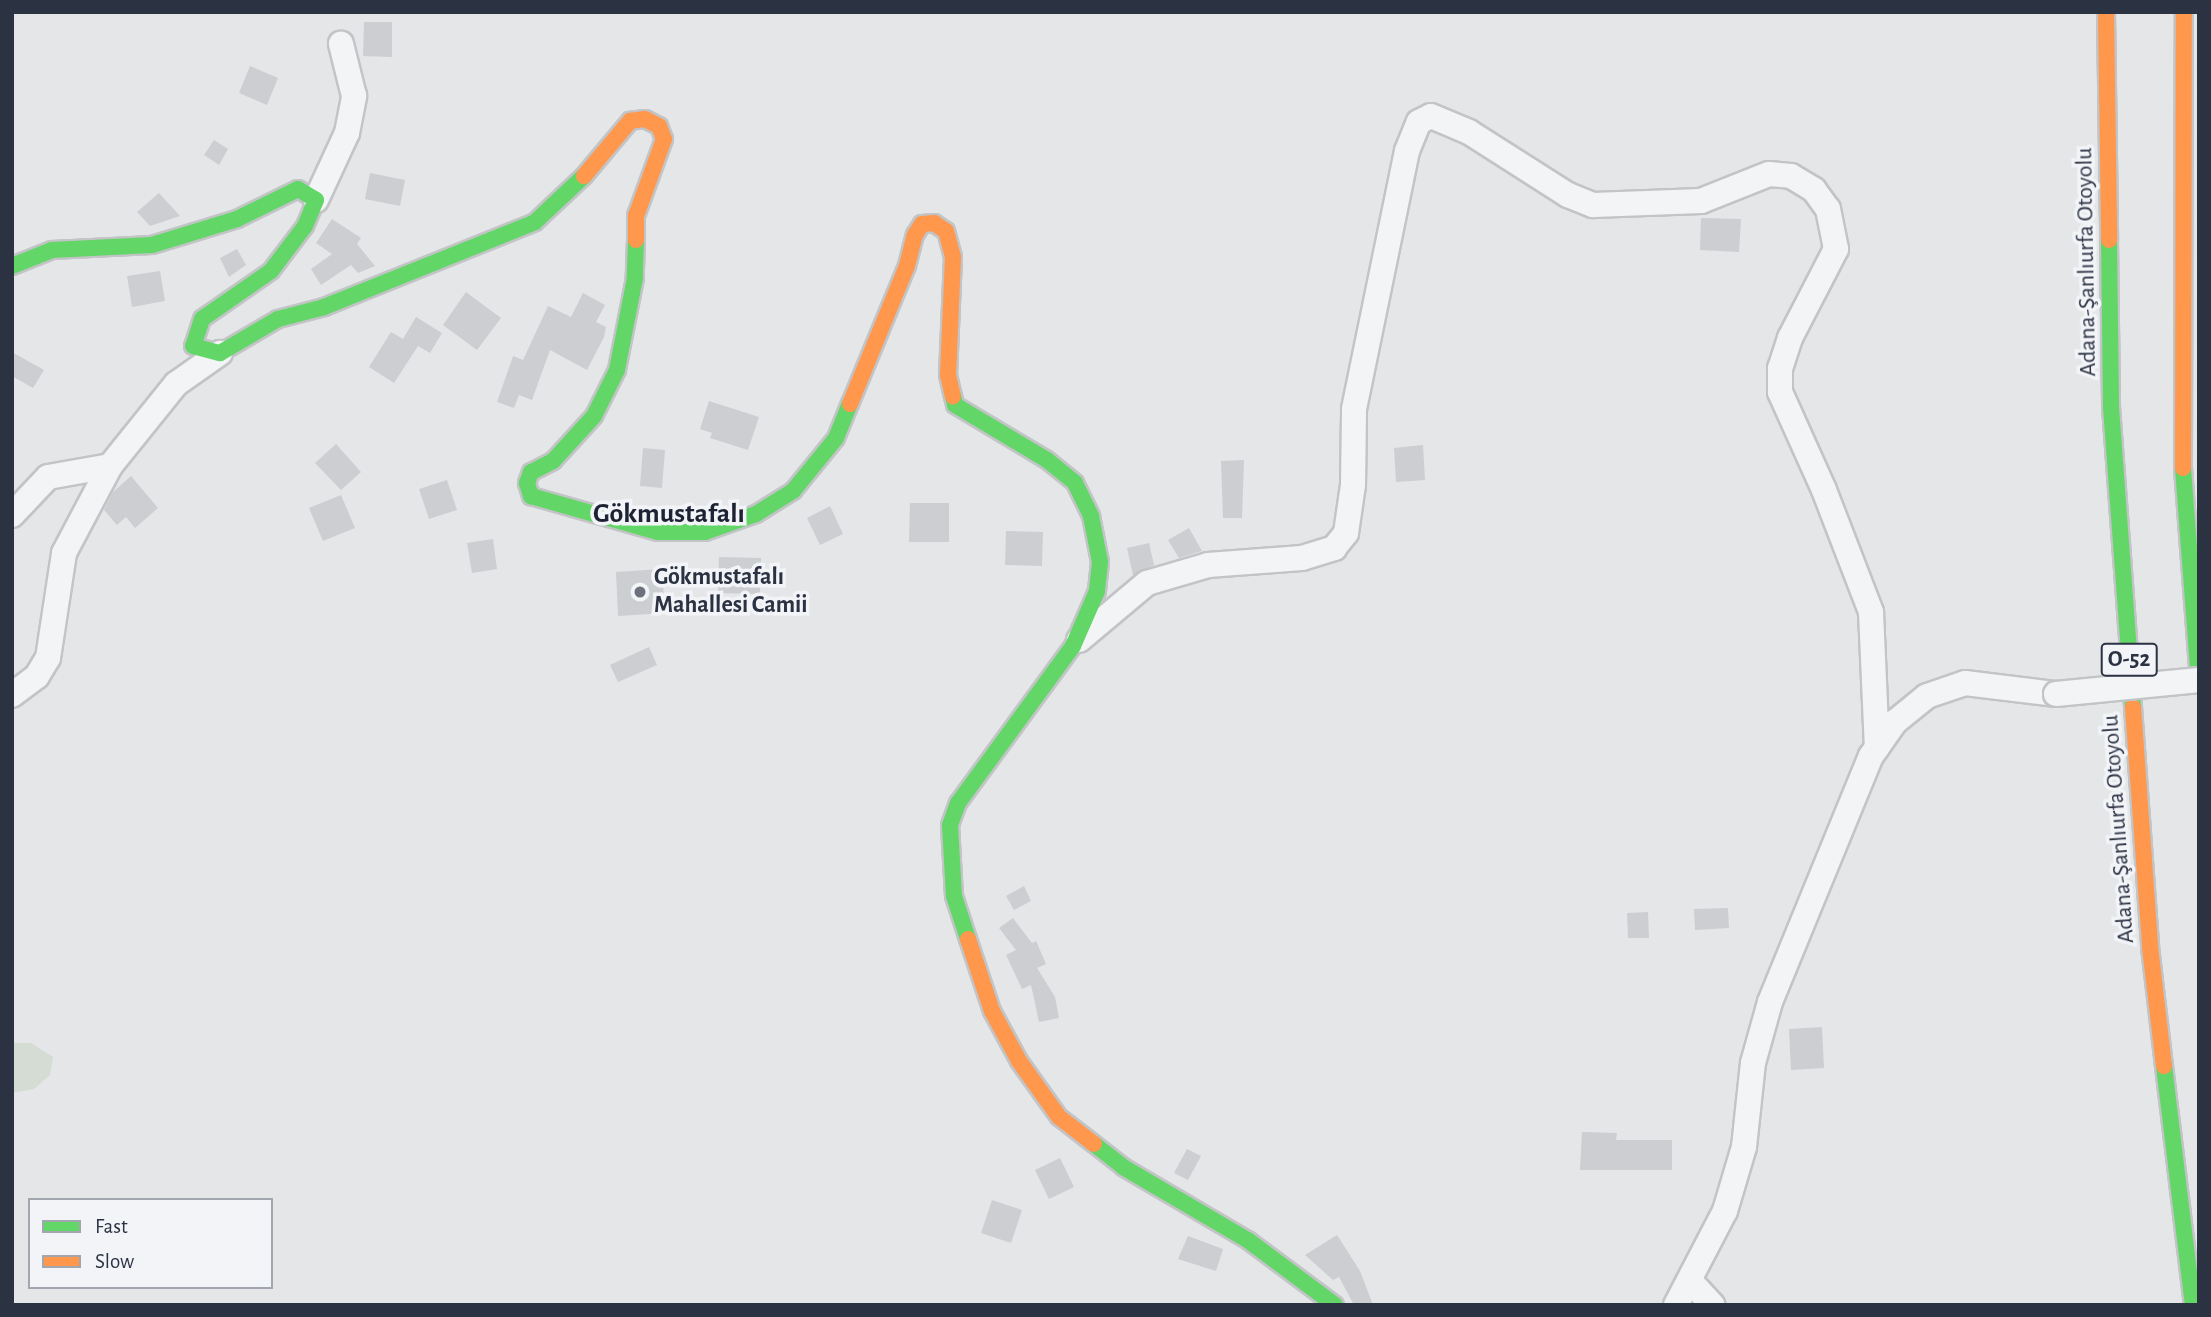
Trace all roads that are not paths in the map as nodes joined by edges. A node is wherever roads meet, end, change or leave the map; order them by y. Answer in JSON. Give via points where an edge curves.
{"nodes":[{"id":1,"x":2106,"y":12,"type":"edge"},
{"id":2,"x":2184,"y":12,"type":"edge"},
{"id":3,"x":341,"y":44,"type":"dead end"},
{"id":4,"x":316,"y":200,"type":"junction"},
{"id":5,"x":12,"y":266,"type":"edge"},
{"id":6,"x":220,"y":353,"type":"junction"},
{"id":7,"x":110,"y":466,"type":"junction"},
{"id":8,"x":12,"y":515,"type":"edge"},
{"id":9,"x":1073,"y":646,"type":"junction"},
{"id":10,"x":2199,"y":680,"type":"edge"},
{"id":11,"x":12,"y":695,"type":"edge"},
{"id":12,"x":1877,"y":748,"type":"junction"},
{"id":13,"x":1690,"y":1281,"type":"junction"},
{"id":14,"x":1335,"y":1305,"type":"edge"},
{"id":15,"x":1676,"y":1305,"type":"edge"},
{"id":16,"x":1712,"y":1305,"type":"edge"},
{"id":17,"x":2193,"y":1305,"type":"edge"}],
"edges":[{"from":1,"to":17,"type":"main road","name":"Adana-Şanlıurfa Otoyolu","number":"O-52","via":[[2112,421],[2150,947]]},
{"from":2,"to":10,"type":"main road","via":[[2181,441]]},
{"from":3,"to":4,"type":"street","via":[[354,96],[347,133]]},
{"from":4,"to":5,"type":"main road","via":[[298,189],[237,219],[152,245],[52,250]]},
{"from":4,"to":6,"type":"main road","via":[[305,226],[271,271],[202,318],[193,346]]},
{"from":6,"to":7,"type":"street","via":[[176,384]]},
{"from":6,"to":9,"type":"main road","via":[[278,319],[324,307],[535,222],[596,164],[617,133],[630,121],[645,120],[659,126],[664,139],[636,216],[635,278],[617,370],[594,416],[553,461],[531,472],[527,483],[530,496],[658,532],[705,532],[756,514],[793,491],[836,438],[907,265],[915,234],[922,224],[934,223],[946,231],[953,257],[948,374],[955,405],[1047,460],[1075,483],[1091,516],[1100,562],[1097,591]]},
{"from":7,"to":8,"type":"street","via":[[48,477]]},
{"from":7,"to":11,"type":"street","via":[[64,553],[48,659],[37,676]]},
{"from":9,"to":12,"type":"street","via":[[1147,583],[1208,565],[1302,558],[1334,548],[1346,533],[1353,485],[1354,409],[1408,151],[1419,122],[1432,116],[1469,132],[1567,195],[1593,205],[1701,201],[1769,174],[1791,176],[1814,190],[1828,209],[1836,249],[1790,338],[1780,368],[1780,392],[1871,612]]},
{"from":9,"to":14,"type":"main road","via":[[958,803],[950,825],[954,897],[992,1011],[1019,1061],[1059,1117],[1123,1167],[1249,1241]]},
{"from":10,"to":12,"type":"street","bridge":true,"via":[[2056,694],[1965,683],[1927,696],[1895,722]]},
{"from":12,"to":13,"type":"street","via":[[1770,1002],[1753,1063],[1744,1147],[1725,1211]]},
{"from":13,"to":15,"type":"street"},
{"from":13,"to":16,"type":"street"}]}
